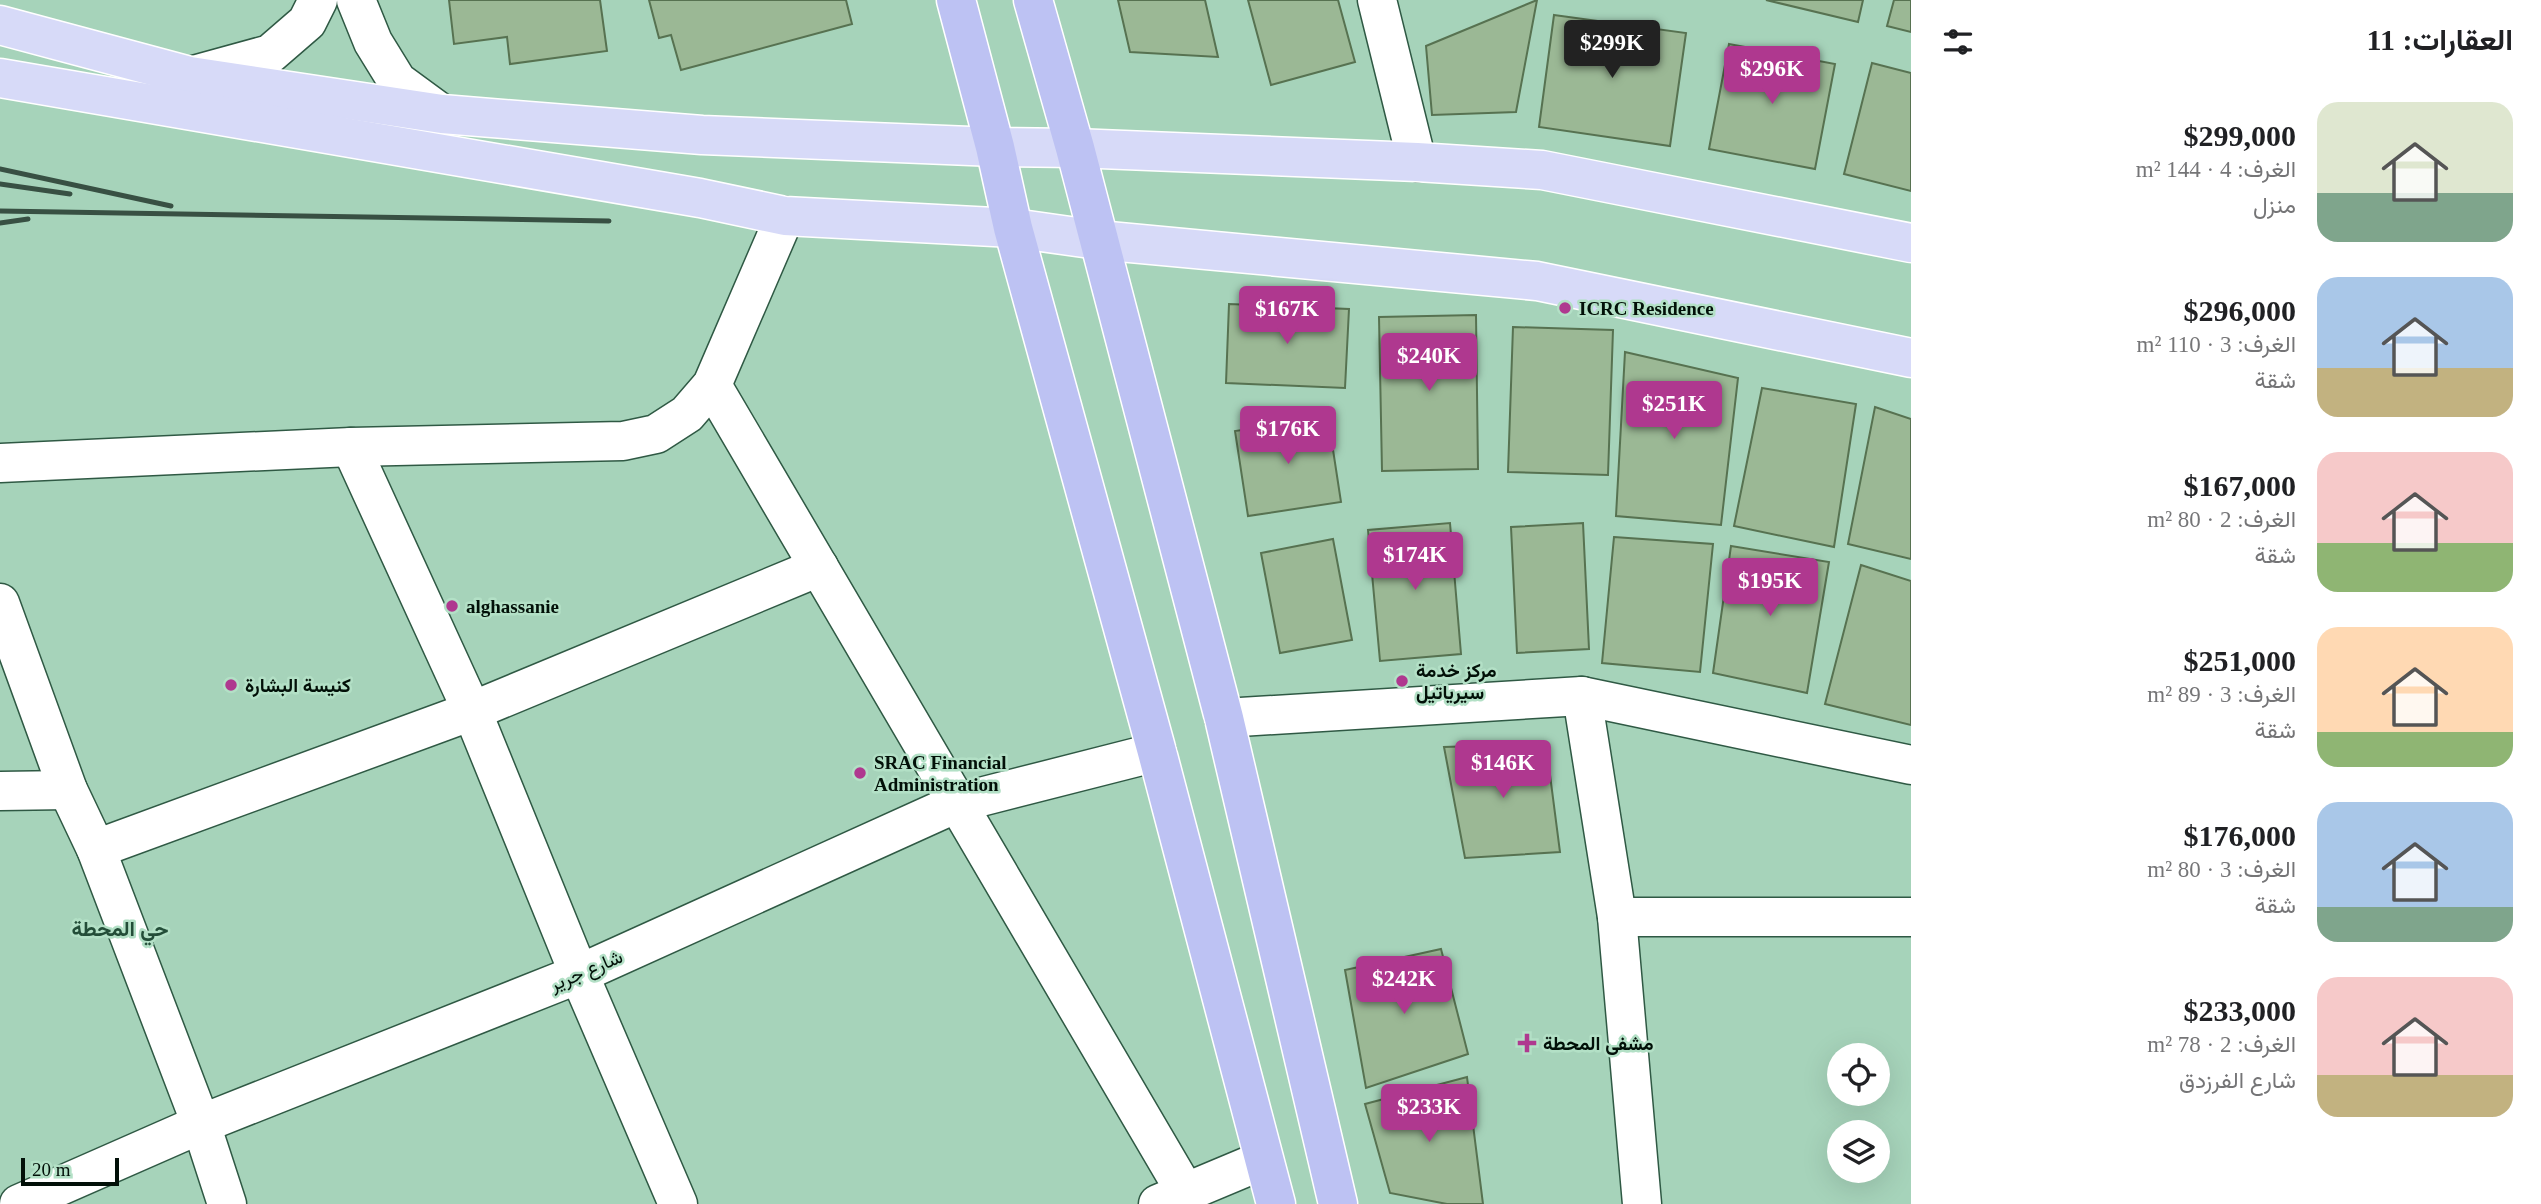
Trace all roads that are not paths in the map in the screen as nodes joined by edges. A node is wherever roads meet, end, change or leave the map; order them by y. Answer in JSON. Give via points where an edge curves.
{"nodes":[{"id":1,"x":317,"y":0,"type":"edge"},
{"id":2,"x":356,"y":0,"type":"edge"},
{"id":3,"x":956,"y":0,"type":"edge"},
{"id":4,"x":1033,"y":0,"type":"edge"},
{"id":5,"x":1377,"y":0,"type":"edge"},
{"id":6,"x":0,"y":25,"type":"edge"},
{"id":7,"x":190,"y":76,"type":"junction"},
{"id":8,"x":0,"y":78,"type":"edge"},
{"id":9,"x":442,"y":114,"type":"junction"},
{"id":10,"x":995,"y":148,"type":"junction"},
{"id":11,"x":1075,"y":148,"type":"junction"},
{"id":12,"x":1417,"y":162,"type":"junction"},
{"id":13,"x":785,"y":216,"type":"junction"},
{"id":14,"x":1013,"y":228,"type":"junction"},
{"id":15,"x":1098,"y":240,"type":"junction"},
{"id":16,"x":1911,"y":243,"type":"edge"},
{"id":17,"x":1911,"y":358,"type":"edge"},
{"id":18,"x":712,"y":385,"type":"junction"},
{"id":19,"x":351,"y":447,"type":"junction"},
{"id":20,"x":0,"y":463,"type":"edge"},
{"id":21,"x":819,"y":567,"type":"junction"},
{"id":22,"x":0,"y":603,"type":"edge"},
{"id":23,"x":1582,"y":695,"type":"junction"},
{"id":24,"x":472,"y":711,"type":"junction"},
{"id":25,"x":1224,"y":718,"type":"junction"},
{"id":26,"x":1157,"y":752,"type":"junction"},
{"id":27,"x":1911,"y":765,"type":"edge"},
{"id":28,"x":68,"y":790,"type":"junction"},
{"id":29,"x":0,"y":791,"type":"edge"},
{"id":30,"x":957,"y":803,"type":"junction"},
{"id":31,"x":96,"y":849,"type":"junction"},
{"id":32,"x":1617,"y":917,"type":"junction"},
{"id":33,"x":1911,"y":917,"type":"edge"},
{"id":34,"x":579,"y":974,"type":"junction"},
{"id":35,"x":201,"y":1124,"type":"junction"},
{"id":36,"x":1263,"y":1160,"type":"junction"},
{"id":37,"x":1172,"y":1198,"type":"edge"},
{"id":38,"x":19,"y":1204,"type":"edge"},
{"id":39,"x":227,"y":1204,"type":"edge"},
{"id":40,"x":678,"y":1204,"type":"edge"},
{"id":41,"x":1276,"y":1204,"type":"edge"},
{"id":42,"x":1338,"y":1204,"type":"edge"},
{"id":43,"x":1642,"y":1204,"type":"edge"}],
"edges":[{"from":1,"to":7,"type":"street","via":[[307,22],[270,54]]},
{"from":2,"to":9,"type":"street","via":[[373,42],[397,81]]},
{"from":3,"to":10,"type":"highway"},
{"from":4,"to":11,"type":"highway"},
{"from":5,"to":12,"type":"street"},
{"from":6,"to":7,"type":"main road"},
{"from":7,"to":9,"type":"main road"},
{"from":8,"to":13,"type":"main road"},
{"from":9,"to":10,"type":"main road","via":[[702,135]]},
{"from":10,"to":11,"type":"main road"},
{"from":10,"to":14,"type":"highway"},
{"from":11,"to":12,"type":"main road"},
{"from":11,"to":15,"type":"highway"},
{"from":12,"to":16,"type":"main road","via":[[1542,170]]},
{"from":13,"to":14,"type":"main road"},
{"from":13,"to":18,"type":"street"},
{"from":14,"to":15,"type":"main road"},
{"from":14,"to":26,"type":"highway"},
{"from":15,"to":17,"type":"main road","via":[[1537,281]]},
{"from":15,"to":25,"type":"highway"},
{"from":18,"to":19,"type":"street","via":[[687,414],[656,434],[623,441]]},
{"from":18,"to":21,"type":"street"},
{"from":19,"to":20,"type":"street"},
{"from":19,"to":24,"type":"street"},
{"from":21,"to":24,"type":"street"},
{"from":21,"to":30,"type":"street"},
{"from":22,"to":28,"type":"street"},
{"from":23,"to":25,"type":"street"},
{"from":23,"to":27,"type":"street"},
{"from":23,"to":32,"type":"street"},
{"from":24,"to":31,"type":"street"},
{"from":24,"to":34,"type":"street"},
{"from":25,"to":42,"type":"highway"},
{"from":26,"to":30,"type":"street","name":"شارع جرير"},
{"from":26,"to":36,"type":"highway"},
{"from":28,"to":29,"type":"street"},
{"from":28,"to":31,"type":"street"},
{"from":30,"to":34,"type":"street","name":"شارع جرير"},
{"from":30,"to":37,"type":"street"},
{"from":31,"to":35,"type":"street"},
{"from":32,"to":33,"type":"street"},
{"from":32,"to":43,"type":"street"},
{"from":34,"to":35,"type":"street","name":"شارع جرير"},
{"from":34,"to":40,"type":"street"},
{"from":35,"to":38,"type":"street","name":"شارع جرير"},
{"from":35,"to":39,"type":"street"},
{"from":36,"to":37,"type":"street"},
{"from":36,"to":41,"type":"highway"}]}
